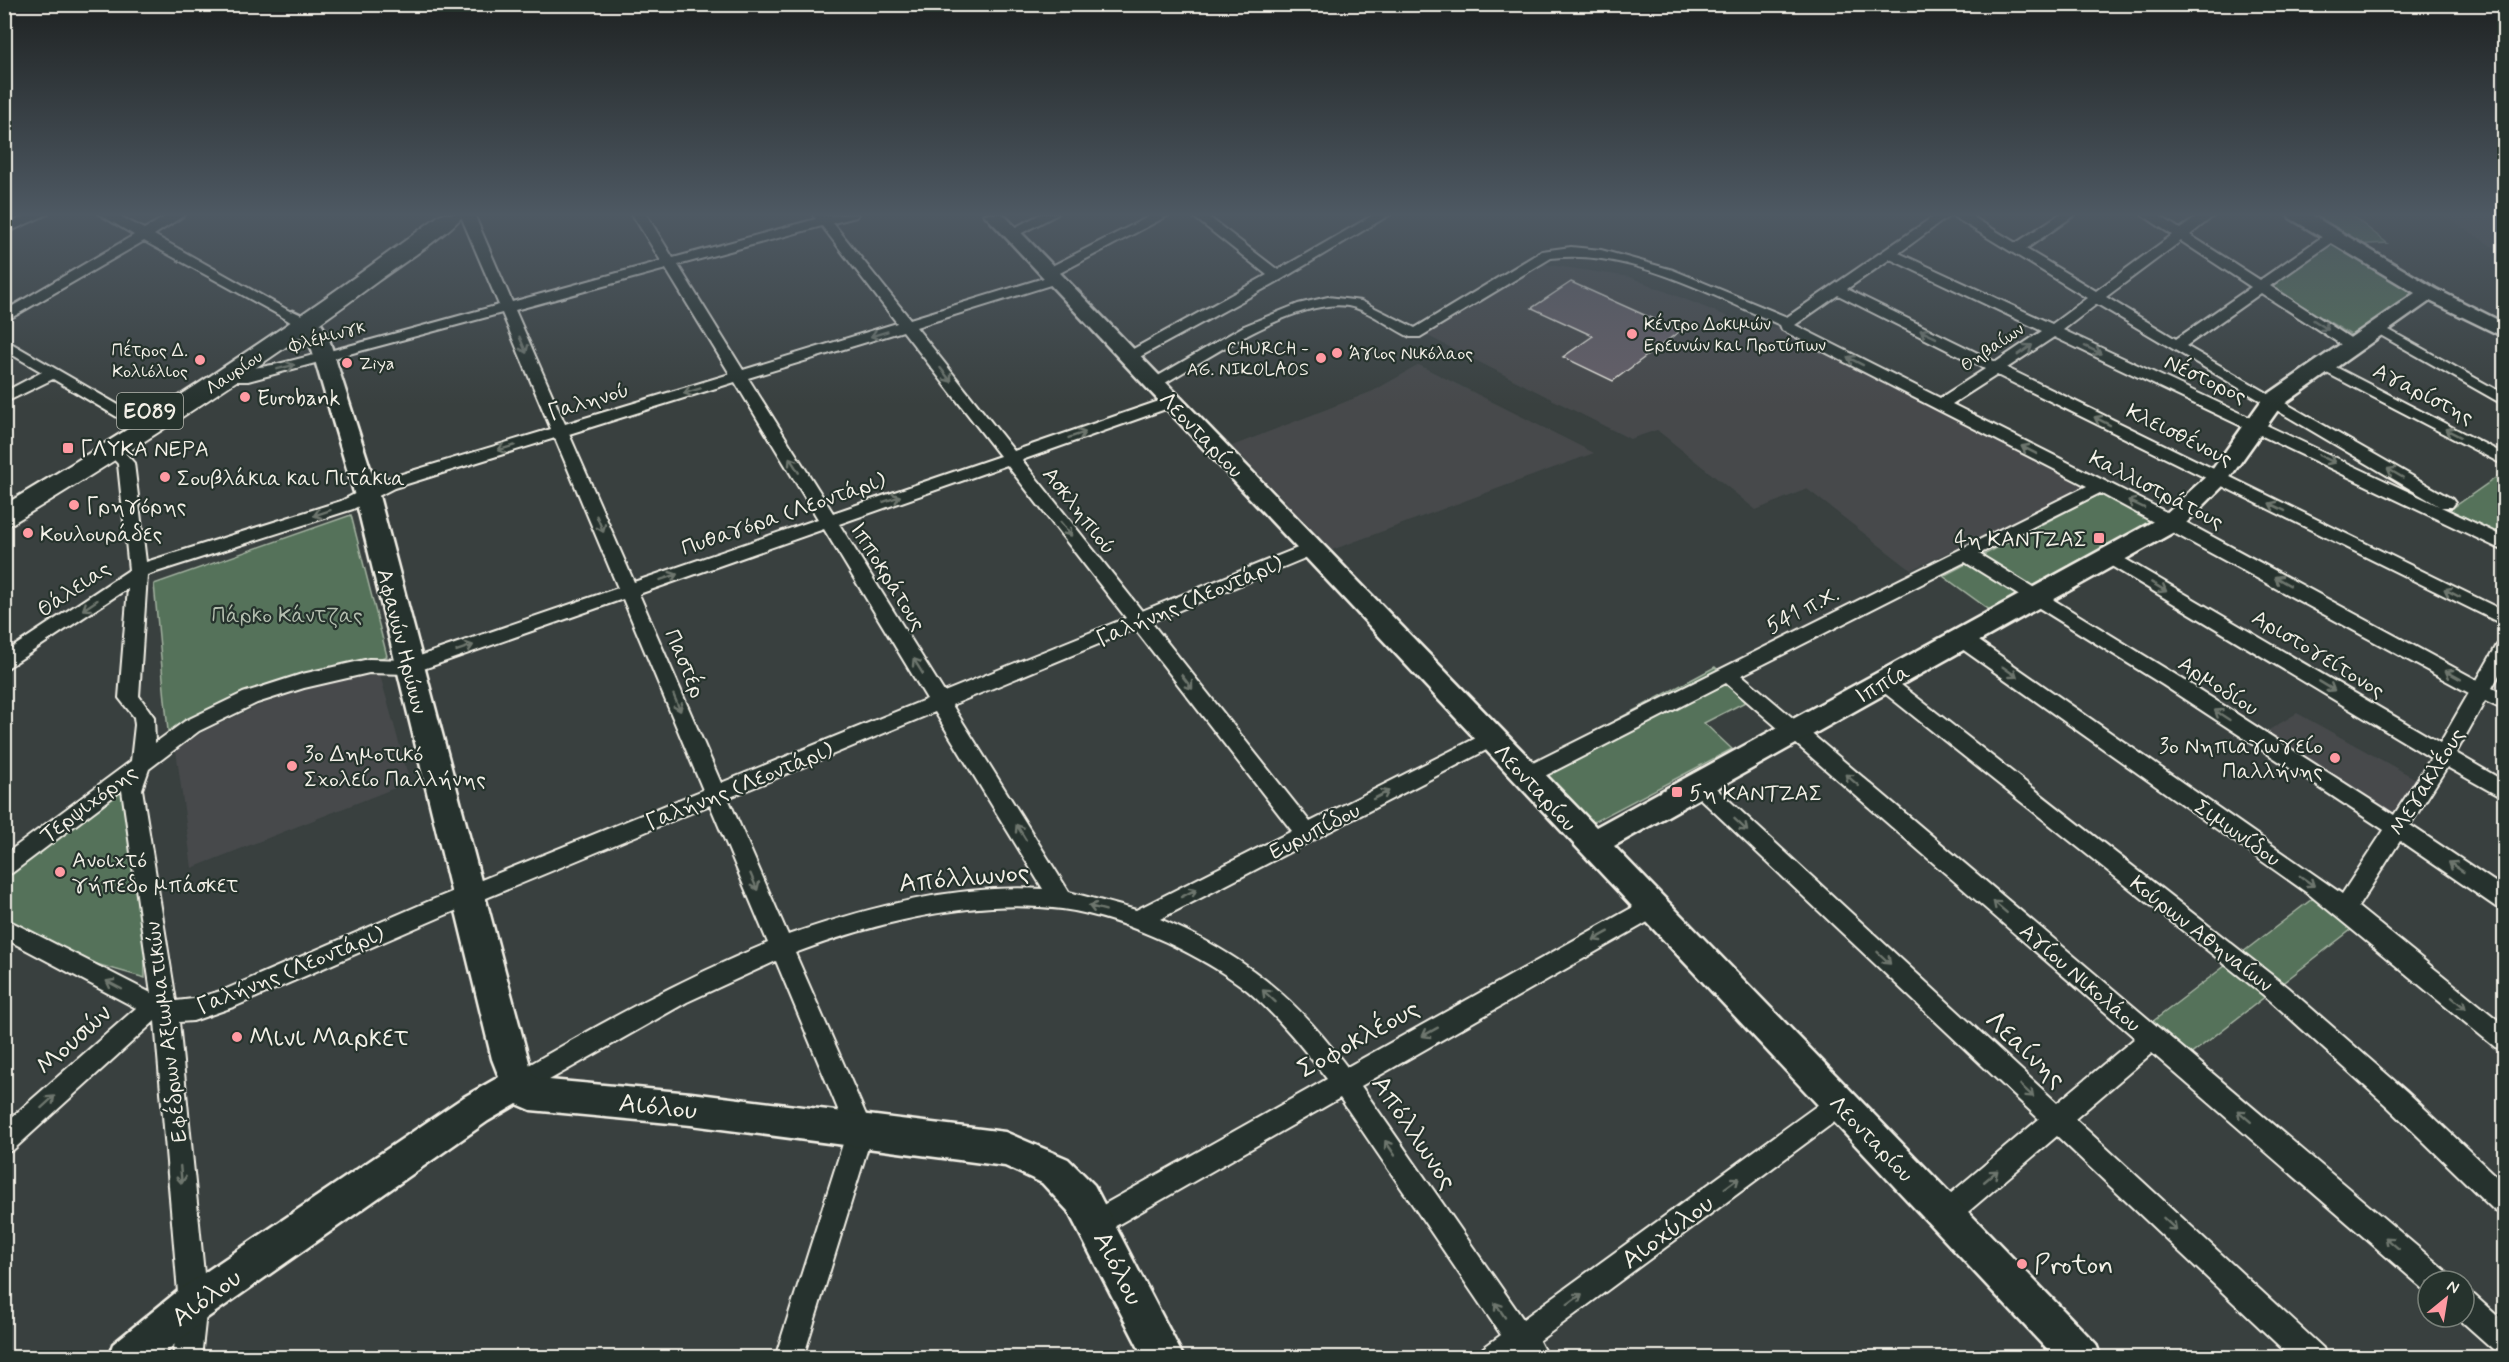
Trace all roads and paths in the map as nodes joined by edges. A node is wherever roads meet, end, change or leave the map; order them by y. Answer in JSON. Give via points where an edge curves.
{"nodes":[{"id":1,"x":72,"y":278,"type":"edge"},
{"id":2,"x":222,"y":278,"type":"edge"},
{"id":3,"x":351,"y":278,"type":"edge"},
{"id":4,"x":370,"y":278,"type":"edge"},
{"id":5,"x":495,"y":278,"type":"edge"},
{"id":6,"x":612,"y":278,"type":"edge"},
{"id":7,"x":679,"y":278,"type":"edge"},
{"id":8,"x":869,"y":278,"type":"edge"},
{"id":9,"x":1047,"y":278,"type":"edge"},
{"id":10,"x":1053,"y":278,"type":"edge"},
{"id":11,"x":1274,"y":278,"type":"edge"},
{"id":12,"x":1508,"y":278,"type":"edge"},
{"id":13,"x":1678,"y":278,"type":"edge"},
{"id":14,"x":1854,"y":278,"type":"edge"},
{"id":15,"x":1940,"y":278,"type":"edge"},
{"id":16,"x":2064,"y":278,"type":"edge"},
{"id":17,"x":2124,"y":278,"type":"edge"},
{"id":18,"x":2247,"y":278,"type":"edge"},
{"id":19,"x":2273,"y":278,"type":"edge"},
{"id":20,"x":2404,"y":278,"type":"edge"},
{"id":21,"x":2261,"y":286,"type":"junction"},
{"id":22,"x":1836,"y":290,"type":"junction"},
{"id":23,"x":2429,"y":293,"type":"junction"},
{"id":24,"x":2096,"y":298,"type":"junction"},
{"id":25,"x":507,"y":306,"type":"junction"},
{"id":26,"x":4,"y":318,"type":"edge"},
{"id":27,"x":299,"y":320,"type":"junction"},
{"id":28,"x":1788,"y":323,"type":"junction"},
{"id":29,"x":907,"y":326,"type":"junction"},
{"id":30,"x":2380,"y":329,"type":"junction"},
{"id":31,"x":2052,"y":331,"type":"junction"},
{"id":32,"x":2505,"y":331,"type":"edge"},
{"id":33,"x":4,"y":343,"type":"edge"},
{"id":34,"x":2175,"y":346,"type":"junction"},
{"id":35,"x":2353,"y":346,"type":"junction"},
{"id":36,"x":325,"y":357,"type":"junction"},
{"id":37,"x":1129,"y":357,"type":"junction"},
{"id":38,"x":2324,"y":366,"type":"junction"},
{"id":39,"x":1998,"y":368,"type":"junction"},
{"id":40,"x":53,"y":373,"type":"junction"},
{"id":41,"x":229,"y":376,"type":"junction"},
{"id":42,"x":739,"y":376,"type":"junction"},
{"id":43,"x":1154,"y":383,"type":"junction"},
{"id":44,"x":4,"y":398,"type":"edge"},
{"id":45,"x":2505,"y":400,"type":"edge"},
{"id":46,"x":1171,"y":402,"type":"junction"},
{"id":47,"x":2272,"y":402,"type":"junction"},
{"id":48,"x":1941,"y":405,"type":"junction"},
{"id":49,"x":135,"y":421,"type":"junction"},
{"id":50,"x":2253,"y":424,"type":"junction"},
{"id":51,"x":561,"y":432,"type":"junction"},
{"id":52,"x":113,"y":450,"type":"junction"},
{"id":53,"x":1011,"y":458,"type":"junction"},
{"id":54,"x":2505,"y":460,"type":"edge"},
{"id":55,"x":2218,"y":478,"type":"junction"},
{"id":56,"x":2100,"y":486,"type":"junction"},
{"id":57,"x":367,"y":496,"type":"junction"},
{"id":58,"x":4,"y":500,"type":"edge"},
{"id":59,"x":2446,"y":503,"type":"dead end"},
{"id":60,"x":4,"y":517,"type":"edge"},
{"id":61,"x":829,"y":521,"type":"junction"},
{"id":62,"x":2172,"y":522,"type":"junction"},
{"id":63,"x":2505,"y":544,"type":"edge"},
{"id":64,"x":1311,"y":549,"type":"junction"},
{"id":65,"x":1965,"y":554,"type":"junction"},
{"id":66,"x":2109,"y":557,"type":"junction"},
{"id":67,"x":138,"y":572,"type":"junction"},
{"id":68,"x":629,"y":590,"type":"junction"},
{"id":69,"x":2037,"y":597,"type":"junction"},
{"id":70,"x":2505,"y":620,"type":"edge"},
{"id":71,"x":1139,"y":621,"type":"junction"},
{"id":72,"x":1962,"y":639,"type":"junction"},
{"id":73,"x":2505,"y":650,"type":"edge"},
{"id":74,"x":4,"y":663,"type":"edge"},
{"id":75,"x":409,"y":667,"type":"junction"},
{"id":76,"x":1727,"y":673,"type":"junction"},
{"id":77,"x":1884,"y":682,"type":"junction"},
{"id":78,"x":2482,"y":691,"type":"junction"},
{"id":79,"x":940,"y":702,"type":"junction"},
{"id":80,"x":2505,"y":703,"type":"edge"},
{"id":81,"x":1795,"y":731,"type":"junction"},
{"id":82,"x":1491,"y":739,"type":"junction"},
{"id":83,"x":2444,"y":755,"type":"junction"},
{"id":84,"x":143,"y":761,"type":"junction"},
{"id":85,"x":1526,"y":776,"type":"junction"},
{"id":86,"x":1699,"y":785,"type":"junction"},
{"id":87,"x":2505,"y":791,"type":"edge"},
{"id":88,"x":716,"y":795,"type":"junction"},
{"id":89,"x":2398,"y":828,"type":"junction"},
{"id":90,"x":1307,"y":834,"type":"junction"},
{"id":91,"x":1591,"y":844,"type":"junction"},
{"id":92,"x":4,"y":867,"type":"edge"},
{"id":93,"x":467,"y":896,"type":"junction"},
{"id":94,"x":1062,"y":900,"type":"junction"},
{"id":95,"x":2505,"y":900,"type":"edge"},
{"id":96,"x":1652,"y":908,"type":"junction"},
{"id":97,"x":2344,"y":909,"type":"junction"},
{"id":98,"x":1137,"y":920,"type":"junction"},
{"id":99,"x":4,"y":927,"type":"edge"},
{"id":100,"x":782,"y":947,"type":"junction"},
{"id":101,"x":160,"y":1009,"type":"junction"},
{"id":102,"x":2152,"y":1038,"type":"junction"},
{"id":103,"x":2505,"y":1040,"type":"edge"},
{"id":104,"x":1344,"y":1080,"type":"junction"},
{"id":105,"x":519,"y":1084,"type":"junction"},
{"id":106,"x":1839,"y":1104,"type":"junction"},
{"id":107,"x":2058,"y":1120,"type":"junction"},
{"id":108,"x":860,"y":1131,"type":"junction"},
{"id":109,"x":4,"y":1141,"type":"edge"},
{"id":110,"x":2505,"y":1203,"type":"edge"},
{"id":111,"x":1946,"y":1214,"type":"junction"},
{"id":112,"x":1096,"y":1223,"type":"junction"},
{"id":113,"x":2422,"y":1269,"type":"edge"},
{"id":114,"x":193,"y":1304,"type":"junction"},
{"id":115,"x":2476,"y":1315,"type":"edge"},
{"id":116,"x":2505,"y":1340,"type":"edge"},
{"id":117,"x":1527,"y":1348,"type":"edge"},
{"id":118,"x":127,"y":1358,"type":"edge"},
{"id":119,"x":187,"y":1358,"type":"edge"},
{"id":120,"x":789,"y":1358,"type":"edge"},
{"id":121,"x":1165,"y":1358,"type":"edge"},
{"id":122,"x":1493,"y":1358,"type":"edge"},
{"id":123,"x":2082,"y":1358,"type":"edge"},
{"id":124,"x":2313,"y":1358,"type":"edge"}],
"edges":[{"from":1,"to":26,"type":"street"},
{"from":2,"to":27,"type":"street"},
{"from":3,"to":27,"type":"main road","name":"Λαυρίου","number":"ΕΟ89"},
{"from":4,"to":27,"type":"main road","name":"Λαυρίου","number":"ΕΟ89"},
{"from":5,"to":25,"type":"street","name":"Παστέρ"},
{"from":6,"to":25,"type":"street","name":"Φλέμινγκ"},
{"from":7,"to":42,"type":"street","name":"Ιπποκράτους"},
{"from":8,"to":29,"type":"street","name":"Ασκληπιού"},
{"from":9,"to":29,"type":"street","name":"Γαληνού"},
{"from":10,"to":37,"type":"street","name":"Λεονταρίου"},
{"from":11,"to":37,"type":"street"},
{"from":12,"to":43,"type":"street","name":"Καλλιστράτους","via":[[1415,334],[1350,302],[1319,302],[1288,311]]},
{"from":13,"to":28,"type":"street","name":"Καλλιστράτους"},
{"from":14,"to":22,"type":"street"},
{"from":15,"to":31,"type":"street","name":"Νέστορος"},
{"from":16,"to":24,"type":"street","name":"Νέστορος"},
{"from":17,"to":24,"type":"street","name":"Θηβαίων"},
{"from":18,"to":21,"type":"street"},
{"from":19,"to":21,"type":"street"},
{"from":20,"to":23,"type":"street"},
{"from":21,"to":34,"type":"street"},
{"from":21,"to":35,"type":"street","one_way":true},
{"from":22,"to":28,"type":"street"},
{"from":39,"to":22,"type":"street","name":"Κλεισθένους","one_way":true},
{"from":23,"to":30,"type":"street","name":"Ιππία"},
{"from":23,"to":32,"type":"street"},
{"from":24,"to":31,"type":"street","name":"Θηβαίων"},
{"from":24,"to":34,"type":"street","name":"Νέστορος"},
{"from":25,"to":36,"type":"street","name":"Φλέμινγκ"},
{"from":25,"to":51,"type":"street","name":"Παστέρ","one_way":true},
{"from":27,"to":36,"type":"street","name":"Αφανών Ηρώων","via":[[314,328]]},
{"from":27,"to":41,"type":"main road","name":"Λαυρίου","number":"ΕΟ89"},
{"from":27,"to":49,"type":"main road","name":"Λαυρίου","number":"ΕΟ89"},
{"from":48,"to":28,"type":"street","name":"Καλλιστράτους","one_way":true,"via":[[1787,327]]},
{"from":29,"to":42,"type":"street","name":"Γαληνού","one_way":true},
{"from":29,"to":53,"type":"street","name":"Ασκληπιού","one_way":true},
{"from":30,"to":35,"type":"street","name":"Ιππία"},
{"from":30,"to":45,"type":"street"},
{"from":39,"to":31,"type":"street","name":"Θηβαίων","one_way":true},
{"from":31,"to":50,"type":"street","name":"Νέστορος","one_way":true},
{"from":33,"to":40,"type":"street"},
{"from":34,"to":47,"type":"street","name":"Νέστορος"},
{"from":35,"to":38,"type":"street","name":"Ιππία"},
{"from":41,"to":36,"type":"street","name":"Φλέμινγκ","one_way":true,"via":[[248,376]]},
{"from":36,"to":57,"type":"street","name":"Αφανών Ηρώων"},
{"from":37,"to":43,"type":"street","name":"Λεονταρίου"},
{"from":38,"to":47,"type":"street","name":"Ιππία"},
{"from":54,"to":38,"type":"street","name":"Αγαρίστης","one_way":true},
{"from":39,"to":48,"type":"street","name":"Θηβαίων"},
{"from":55,"to":39,"type":"street","name":"Κλεισθένους","one_way":true},
{"from":40,"to":44,"type":"street"},
{"from":40,"to":49,"type":"street"},
{"from":41,"to":52,"type":"main road","name":"Λαυρίου","number":"ΕΟ89"},
{"from":42,"to":51,"type":"street","name":"Γαληνού","one_way":true},
{"from":61,"to":42,"type":"street","name":"Ιπποκράτους","one_way":true},
{"from":43,"to":46,"type":"street","name":"Λεονταρίου"},
{"from":53,"to":46,"type":"street","name":"Πυθαγόρα (Λεοντάρι)","one_way":true},
{"from":46,"to":64,"type":"street","name":"Λεονταρίου"},
{"from":47,"to":50,"type":"street","name":"Ιππία"},
{"from":59,"to":47,"type":"street","name":"Νέστορος","one_way":true},
{"from":56,"to":48,"type":"street","name":"Καλλιστράτους","one_way":true},
{"from":49,"to":58,"type":"main road","name":"Λαυρίου","number":"ΕΟ89"},
{"from":50,"to":55,"type":"street","name":"Ιππία"},
{"from":50,"to":63,"type":"street","name":"Νέστορος","one_way":true},
{"from":51,"to":57,"type":"street","name":"Γαληνού","one_way":true,"via":[[388,484]]},
{"from":51,"to":68,"type":"street","name":"Παστέρ","one_way":true},
{"from":52,"to":60,"type":"main road","name":"Λαυρίου","number":"ΕΟ89"},
{"from":52,"to":67,"type":"street","name":"Εφέδρων Αξιωματικών","via":[[126,463]]},
{"from":61,"to":53,"type":"street","name":"Πυθαγόρα (Λεοντάρι)","one_way":true},
{"from":53,"to":71,"type":"street","name":"Ασκληπιού","one_way":true},
{"from":55,"to":62,"type":"street","name":"Ιππία"},
{"from":70,"to":55,"type":"street","name":"Κλεισθένους","one_way":true},
{"from":62,"to":56,"type":"street","name":"Καλλιστράτους","one_way":true},
{"from":56,"to":65,"type":"street","name":"541 π.Χ."},
{"from":57,"to":67,"type":"street","name":"Γαληνού","one_way":true},
{"from":57,"to":75,"type":"street","name":"Αφανών Ηρώων"},
{"from":68,"to":61,"type":"street","name":"Πυθαγόρα (Λεοντάρι)","one_way":true},
{"from":79,"to":61,"type":"street","name":"Ιπποκράτους","one_way":true},
{"from":62,"to":66,"type":"street","name":"Ιππία"},
{"from":78,"to":62,"type":"street","name":"Καλλιστράτους","one_way":true},
{"from":64,"to":71,"type":"street","name":"Γαλήνης (Λεοντάρι)"},
{"from":64,"to":82,"type":"street","name":"Λεονταρίου"},
{"from":65,"to":69,"type":"street","name":"Αρμοδίου"},
{"from":65,"to":76,"type":"street","name":"541 π.Χ."},
{"from":66,"to":69,"type":"street","name":"Ιππία"},
{"from":66,"to":83,"type":"street","name":"Αριστογείτονος","one_way":true},
{"from":67,"to":74,"type":"street","name":"Θάλειας","one_way":true},
{"from":67,"to":84,"type":"street","name":"Εφέδρων Αξιωματικών","via":[[129,698],[144,717]]},
{"from":75,"to":68,"type":"street","name":"Πυθαγόρα (Λεοντάρι)","one_way":true},
{"from":68,"to":88,"type":"street","name":"Παστέρ","one_way":true},
{"from":69,"to":72,"type":"street","name":"Ιππία"},
{"from":89,"to":69,"type":"street","name":"Αρμοδίου","one_way":true},
{"from":71,"to":79,"type":"street","name":"Γαλήνης (Λεοντάρι)"},
{"from":71,"to":90,"type":"street","name":"Ασκληπιού","one_way":true},
{"from":72,"to":77,"type":"street","name":"Ιππία"},
{"from":72,"to":97,"type":"street","name":"Σιμωνίδου","one_way":true},
{"from":73,"to":78,"type":"street","name":"Μεγακλέους"},
{"from":75,"to":84,"type":"street","name":"Τερψιχόρης","via":[[369,666],[250,698],[192,726]]},
{"from":75,"to":93,"type":"street","name":"Αφανών Ηρώων"},
{"from":76,"to":81,"type":"street","name":"Αγίου Νικολάου"},
{"from":76,"to":85,"type":"street","name":"541 π.Χ."},
{"from":77,"to":81,"type":"street","name":"Ιππία"},
{"from":77,"to":110,"type":"street","name":"Κούρων Αθηναίων","via":[[2279,994],[2397,1099]]},
{"from":78,"to":80,"type":"street","name":"Καλλιστράτους"},
{"from":78,"to":83,"type":"street","name":"Μεγακλέους"},
{"from":79,"to":88,"type":"street","name":"Γαλήνης (Λεοντάρι)"},
{"from":94,"to":79,"type":"street","name":"Ιπποκράτους","one_way":true},
{"from":81,"to":86,"type":"street","name":"Ιππία"},
{"from":102,"to":81,"type":"street","name":"Αγίου Νικολάου","one_way":true},
{"from":82,"to":85,"type":"street","name":"Λεονταρίου"},
{"from":90,"to":82,"type":"street","name":"Ευρυπίδου","one_way":true},
{"from":83,"to":87,"type":"street","name":"Αριστογείτονος"},
{"from":83,"to":89,"type":"street","name":"Μεγακλέους"},
{"from":84,"to":92,"type":"street","name":"Τερψιχόρης"},
{"from":84,"to":101,"type":"street","name":"Εφέδρων Αξιωματικών","via":[[132,789]]},
{"from":85,"to":91,"type":"street","name":"Λεονταρίου"},
{"from":86,"to":91,"type":"street","name":"Ιππία"},
{"from":86,"to":107,"type":"street","name":"Λεαίνης","one_way":true},
{"from":88,"to":93,"type":"street","name":"Γαλήνης (Λεοντάρι)"},
{"from":88,"to":100,"type":"street","name":"Παστέρ","one_way":true},
{"from":95,"to":89,"type":"street","name":"Αρμοδίου","one_way":true},
{"from":89,"to":97,"type":"street","name":"Μεγακλέους"},
{"from":98,"to":90,"type":"street","name":"Ευρυπίδου","one_way":true},
{"from":91,"to":96,"type":"street","name":"Λεονταρίου"},
{"from":93,"to":101,"type":"street","name":"Γαλήνης (Λεοντάρι)","via":[[228,999],[193,1010]]},
{"from":93,"to":105,"type":"street","name":"Αφανών Ηρώων"},
{"from":98,"to":94,"type":"street","name":"Απόλλωνος","one_way":true},
{"from":94,"to":100,"type":"street","name":"Απόλλωνος","via":[[998,898],[943,903],[865,920]]},
{"from":96,"to":104,"type":"street","name":"Σοφοκλέους","one_way":true},
{"from":96,"to":106,"type":"street","name":"Λεονταρίου"},
{"from":97,"to":103,"type":"street","name":"Σιμωνίδου","one_way":true},
{"from":104,"to":98,"type":"street","name":"Απόλλωνος","one_way":true,"via":[[1288,1015],[1243,974],[1183,939]]},
{"from":101,"to":99,"type":"street","one_way":true},
{"from":100,"to":105,"type":"street","name":"Απόλλωνος","via":[[658,1005]]},
{"from":100,"to":108,"type":"street","name":"Παστέρ"},
{"from":109,"to":101,"type":"street","name":"Μουσών","one_way":true},
{"from":101,"to":114,"type":"street","name":"Εφέδρων Αξιωματικών","one_way":true},
{"from":102,"to":107,"type":"street"},
{"from":113,"to":102,"type":"street","name":"Αγίου Νικολάου","one_way":true},
{"from":104,"to":112,"type":"street","name":"Σοφοκλέους"},
{"from":117,"to":104,"type":"street","name":"Απόλλωνος","one_way":true},
{"from":105,"to":108,"type":"street","name":"Αιόλου","via":[[531,1094]]},
{"from":105,"to":114,"type":"street","name":"Αιόλου","via":[[476,1109]]},
{"from":106,"to":111,"type":"street","name":"Λεονταρίου"},
{"from":117,"to":106,"type":"street","name":"Αιοχύλου","one_way":true},
{"from":111,"to":107,"type":"street","one_way":true},
{"from":107,"to":124,"type":"street","name":"Λεαίνης","one_way":true},
{"from":108,"to":112,"type":"street","name":"Αιόλου","via":[[1022,1154],[1068,1183]]},
{"from":108,"to":120,"type":"street"},
{"from":111,"to":123,"type":"street","name":"Λεονταρίου"},
{"from":112,"to":121,"type":"street","name":"Αιόλου"},
{"from":114,"to":118,"type":"street","name":"Αιόλου"},
{"from":114,"to":119,"type":"street","name":"Εφέδρων Αξιωματικών"},
{"from":115,"to":116,"type":"street"},
{"from":117,"to":122,"type":"street","name":"Αιοχύλου"}]}
